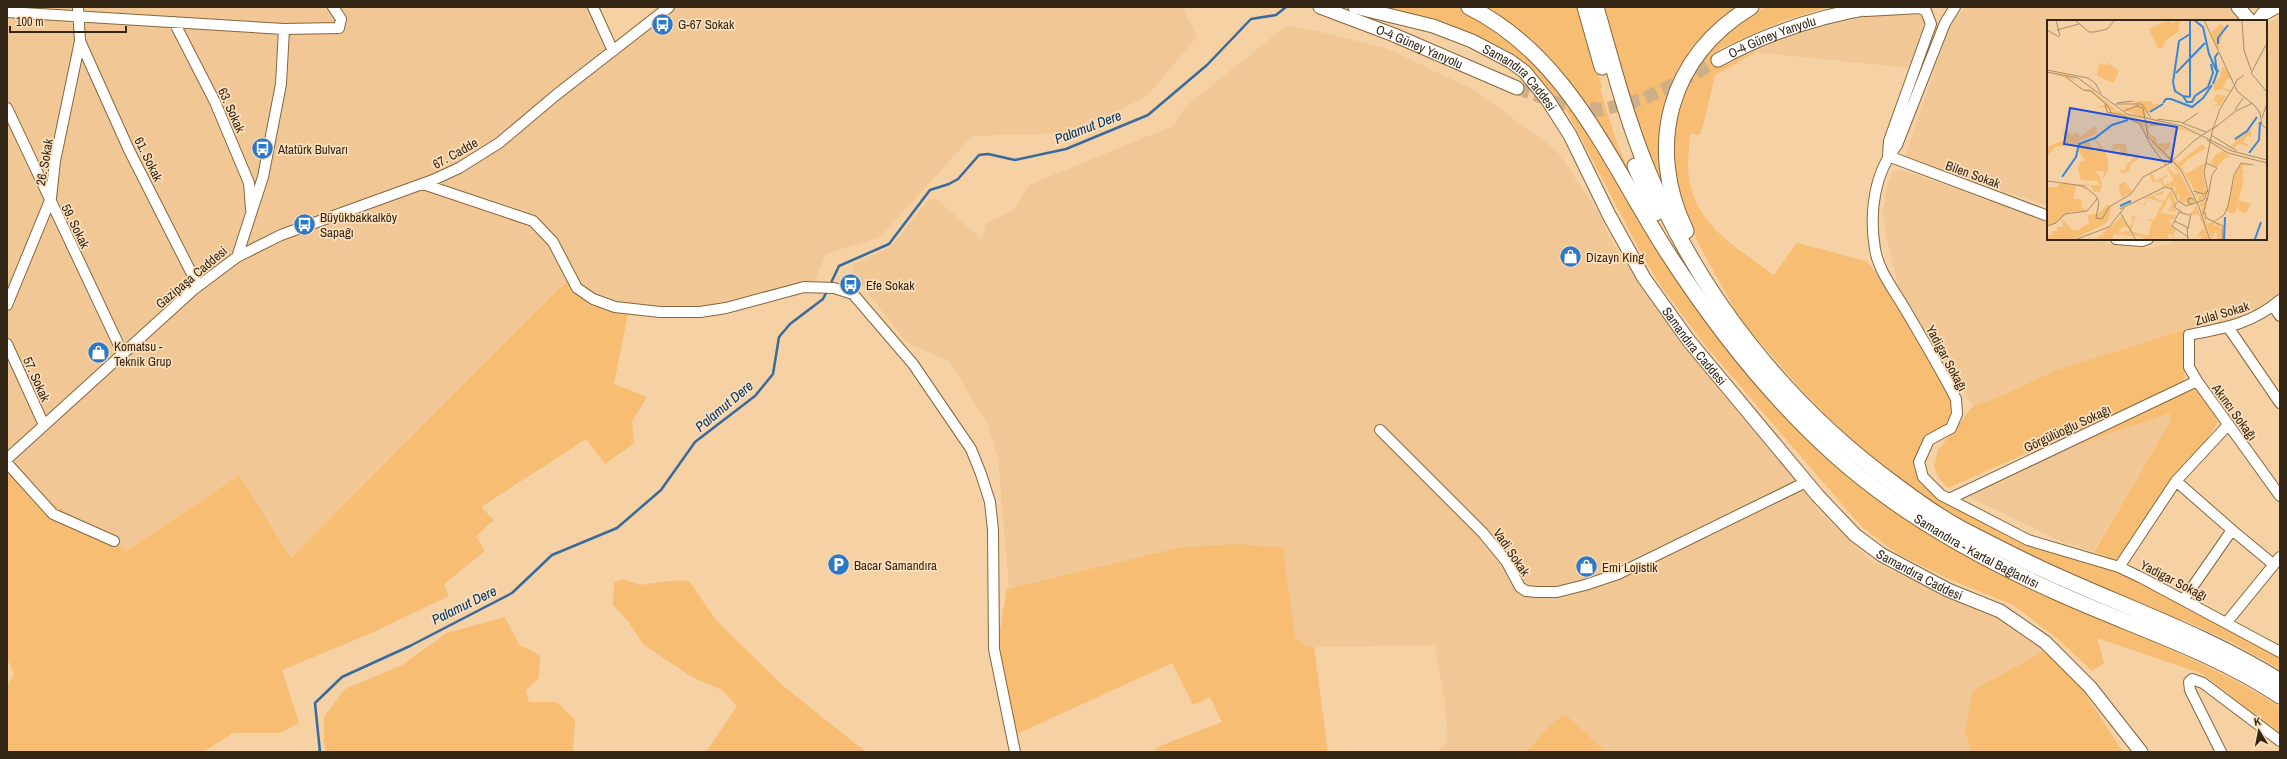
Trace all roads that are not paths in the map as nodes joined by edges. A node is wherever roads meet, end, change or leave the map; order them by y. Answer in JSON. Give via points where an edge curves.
{"nodes":[{"id":1,"x":333,"y":7,"type":"edge"},
{"id":2,"x":593,"y":7,"type":"edge"},
{"id":3,"x":668,"y":7,"type":"edge"},
{"id":4,"x":1320,"y":7,"type":"edge"},
{"id":5,"x":1355,"y":7,"type":"edge"},
{"id":6,"x":1469,"y":7,"type":"edge"},
{"id":7,"x":1585,"y":7,"type":"edge"},
{"id":8,"x":1596,"y":7,"type":"edge"},
{"id":9,"x":1751,"y":7,"type":"edge"},
{"id":10,"x":1874,"y":7,"type":"edge"},
{"id":11,"x":1955,"y":7,"type":"edge"},
{"id":12,"x":2238,"y":7,"type":"edge"},
{"id":13,"x":2276,"y":7,"type":"edge"},
{"id":14,"x":7,"y":12,"type":"edge"},
{"id":15,"x":78,"y":12,"type":"edge"},
{"id":16,"x":1843,"y":12,"type":"junction"},
{"id":17,"x":2249,"y":20,"type":"edge"},
{"id":18,"x":2259,"y":20,"type":"edge"},
{"id":19,"x":174,"y":22,"type":"junction"},
{"id":20,"x":284,"y":29,"type":"junction"},
{"id":21,"x":80,"y":41,"type":"junction"},
{"id":22,"x":613,"y":51,"type":"junction"},
{"id":23,"x":1718,"y":60,"type":"tunnel mouth"},
{"id":24,"x":1517,"y":88,"type":"tunnel mouth"},
{"id":25,"x":7,"y":108,"type":"edge"},
{"id":26,"x":1888,"y":156,"type":"junction"},
{"id":27,"x":424,"y":184,"type":"junction"},
{"id":28,"x":49,"y":199,"type":"junction"},
{"id":29,"x":251,"y":214,"type":"junction"},
{"id":30,"x":2047,"y":216,"type":"edge"},
{"id":31,"x":2129,"y":240,"type":"edge"},
{"id":32,"x":2145,"y":240,"type":"edge"},
{"id":33,"x":237,"y":257,"type":"junction"},
{"id":34,"x":198,"y":286,"type":"junction"},
{"id":35,"x":2276,"y":303,"type":"edge"},
{"id":36,"x":7,"y":305,"type":"edge"},
{"id":37,"x":2280,"y":316,"type":"edge"},
{"id":38,"x":2228,"y":327,"type":"junction"},
{"id":39,"x":1725,"y":334,"type":"junction"},
{"id":40,"x":2189,"y":335,"type":"joint"},
{"id":41,"x":1746,"y":338,"type":"junction"},
{"id":42,"x":7,"y":344,"type":"edge"},
{"id":43,"x":123,"y":354,"type":"junction"},
{"id":44,"x":2197,"y":381,"type":"junction"},
{"id":45,"x":2280,"y":404,"type":"edge"},
{"id":46,"x":44,"y":425,"type":"junction"},
{"id":47,"x":2228,"y":425,"type":"junction"},
{"id":48,"x":1380,"y":430,"type":"dead end"},
{"id":49,"x":7,"y":459,"type":"edge"},
{"id":50,"x":7,"y":462,"type":"edge"},
{"id":51,"x":1806,"y":482,"type":"junction"},
{"id":52,"x":2176,"y":482,"type":"junction"},
{"id":53,"x":2280,"y":496,"type":"edge"},
{"id":54,"x":1949,"y":499,"type":"junction"},
{"id":55,"x":2232,"y":530,"type":"junction"},
{"id":56,"x":114,"y":541,"type":"dead end"},
{"id":57,"x":2276,"y":560,"type":"edge"},
{"id":58,"x":2119,"y":567,"type":"junction"},
{"id":59,"x":2184,"y":599,"type":"junction"},
{"id":60,"x":2226,"y":622,"type":"junction"},
{"id":61,"x":2279,"y":649,"type":"edge"},
{"id":62,"x":2072,"y":671,"type":"junction"},
{"id":63,"x":2280,"y":681,"type":"edge"},
{"id":64,"x":2280,"y":696,"type":"edge"},
{"id":65,"x":2280,"y":741,"type":"edge"},
{"id":66,"x":1015,"y":752,"type":"edge"},
{"id":67,"x":2130,"y":752,"type":"edge"},
{"id":68,"x":2141,"y":752,"type":"edge"},
{"id":69,"x":2221,"y":752,"type":"edge"}],
"edges":[{"from":1,"to":20,"type":"street","via":[[341,19],[340,28]]},
{"from":2,"to":22,"type":"street"},
{"from":3,"to":22,"type":"street","name":"67. Cadde"},
{"from":4,"to":24,"type":"main road","name":"O-4 Güney Yanyolu","via":[[1394,35]]},
{"from":5,"to":51,"type":"main road","name":"Samandıra Caddesi","via":[[1433,26],[1472,41],[1525,72],[1547,99],[1570,135],[1609,215],[1644,278],[1689,342]]},
{"from":6,"to":39,"type":"highway","via":[[1503,27],[1534,52],[1565,87],[1597,133],[1667,252],[1709,316]]},
{"from":7,"to":39,"type":"highway","via":[[1620,127],[1644,190],[1674,249]]},
{"from":8,"to":41,"type":"highway","via":[[1629,123],[1658,194],[1674,228],[1708,286]]},
{"from":9,"to":41,"type":"highway","via":[[1735,16],[1707,41],[1693,61],[1680,82],[1670,108],[1666,140],[1669,186],[1683,224],[1701,262]]},
{"from":10,"to":16,"type":"main road","name":"O-4 Güney Yanyolu"},
{"from":11,"to":26,"type":"street","name":"Yadigar Sokağı","via":[[1945,23],[1897,145]]},
{"from":12,"to":17,"type":"main road"},
{"from":13,"to":18,"type":"main road","via":[[2263,14]]},
{"from":14,"to":15,"type":"street"},
{"from":15,"to":19,"type":"street"},
{"from":15,"to":21,"type":"street","name":"26. Sokak"},
{"from":16,"to":23,"type":"main road","name":"O-4 Güney Yanyolu","via":[[1776,32]]},
{"from":16,"to":26,"type":"street","via":[[1920,8],[1926,11],[1929,18],[1930,32],[1889,141]]},
{"from":19,"to":20,"type":"street"},
{"from":19,"to":29,"type":"street","name":"63. Sokak","via":[[215,102],[249,183]]},
{"from":20,"to":29,"type":"street","name":"Gazipaşa Caddesi","via":[[281,84],[263,177]]},
{"from":21,"to":28,"type":"street","name":"26. Sokak"},
{"from":21,"to":34,"type":"street","name":"61. Sokak","via":[[129,150]]},
{"from":22,"to":27,"type":"street","name":"67. Cadde","via":[[499,143],[459,168]]},
{"from":25,"to":28,"type":"street","name":"59. Sokak"},
{"from":26,"to":30,"type":"street","name":"Bilen Sokak"},
{"from":26,"to":54,"type":"street","name":"Yadigar Sokağı","via":[[1878,179],[1875,195],[1875,250],[1884,274],[1956,399],[1957,414],[1951,428],[1929,440],[1920,462],[1923,477]]},
{"from":27,"to":33,"type":"street","name":"67. Cadde","via":[[281,235]]},
{"from":27,"to":66,"type":"street","via":[[533,221],[553,242],[577,288],[593,299],[615,307],[660,312],[700,312],[726,308],[804,287],[834,288],[853,294],[913,364],[971,449],[981,474],[990,502],[993,530],[994,649]]},
{"from":28,"to":36,"type":"street","name":"26. Sokak"},
{"from":28,"to":43,"type":"street","name":"59. Sokak"},
{"from":29,"to":33,"type":"street","name":"Gazipaşa Caddesi"},
{"from":31,"to":32,"type":"street"},
{"from":33,"to":34,"type":"street","name":"Gazipaşa Caddesi"},
{"from":34,"to":43,"type":"street","name":"Gazipaşa Caddesi"},
{"from":35,"to":37,"type":"street"},
{"from":35,"to":38,"type":"street","name":"Zulal Sokak","via":[[2250,320]]},
{"from":38,"to":40,"type":"street","name":"Zulal Sokak"},
{"from":38,"to":45,"type":"street"},
{"from":39,"to":64,"type":"highway","name":"Samandıra - Kartal Bağlantısı","via":[[1757,376],[1838,458],[1939,532],[2057,593],[2220,663]]},
{"from":40,"to":44,"type":"street","name":"Akıncı Sokağı","via":[[2189,367]]},
{"from":41,"to":63,"type":"highway","name":"Samandıra - Kartal Bağlantısı","via":[[1797,398],[1834,436],[1876,471],[1957,526],[2042,569],[2215,645]]},
{"from":42,"to":46,"type":"street","name":"57. Sokak"},
{"from":43,"to":46,"type":"street","name":"Gazipaşa Caddesi"},
{"from":44,"to":47,"type":"street","name":"Akıncı Sokağı"},
{"from":44,"to":54,"type":"street","name":"Görgülüoğlu Sokağı"},
{"from":46,"to":49,"type":"street","name":"Gazipaşa Caddesi"},
{"from":47,"to":52,"type":"street"},
{"from":47,"to":53,"type":"street","name":"Akıncı Sokağı"},
{"from":48,"to":51,"type":"street","name":"Vadi Sokak","via":[[1483,533],[1506,561],[1520,587],[1526,591],[1557,592],[1618,574]]},
{"from":50,"to":56,"type":"street","via":[[53,514]]},
{"from":51,"to":62,"type":"main road","name":"Samandıra Caddesi","via":[[1855,535],[1882,556],[1948,590],[2000,611],[2045,642]]},
{"from":52,"to":55,"type":"street"},
{"from":52,"to":58,"type":"street"},
{"from":54,"to":58,"type":"street","name":"Yadigar Sokağı","via":[[2028,540]]},
{"from":55,"to":57,"type":"street"},
{"from":55,"to":59,"type":"street"},
{"from":57,"to":60,"type":"street"},
{"from":58,"to":59,"type":"street","name":"Yadigar Sokağı"},
{"from":59,"to":60,"type":"street","name":"Yadigar Sokağı"},
{"from":60,"to":61,"type":"street","name":"Yadigar Sokağı"},
{"from":62,"to":67,"type":"main road","name":"Samandıra Caddesi","via":[[2082,689]]},
{"from":62,"to":68,"type":"main road","name":"Samandıra Caddesi","via":[[2090,687]]},
{"from":65,"to":69,"type":"street","via":[[2203,683],[2192,679],[2189,682],[2190,690]]}]}
